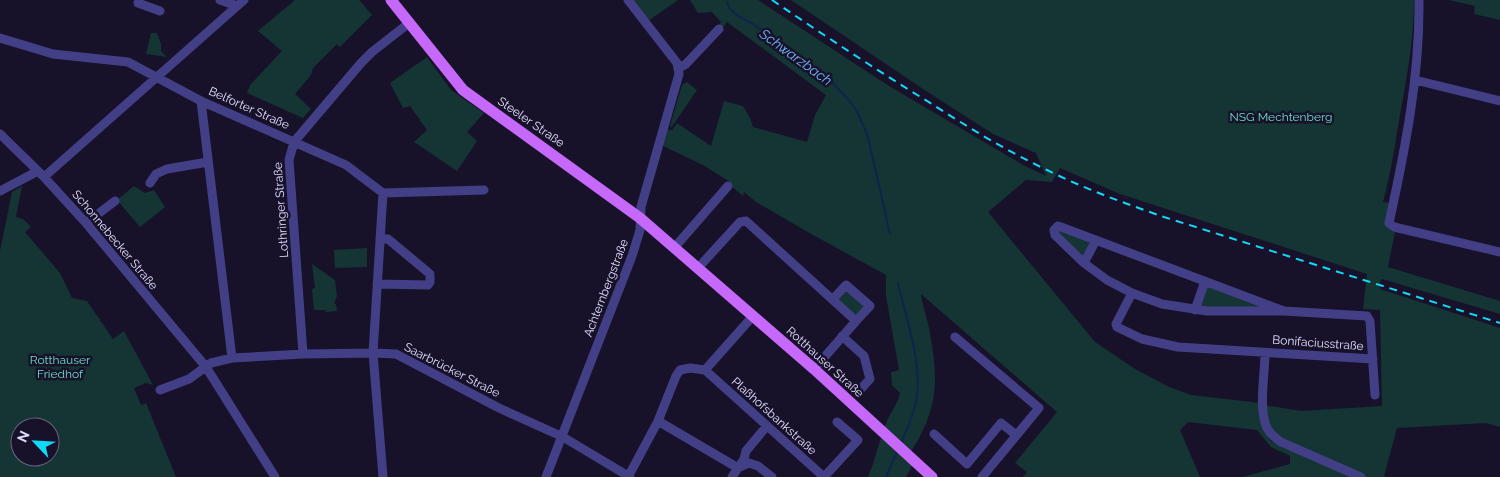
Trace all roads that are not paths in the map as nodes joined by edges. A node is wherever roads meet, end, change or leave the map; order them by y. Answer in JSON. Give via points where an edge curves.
{"nodes":[{"id":1,"x":220,"y":0,"type":"edge"},
{"id":2,"x":391,"y":0,"type":"edge"},
{"id":3,"x":628,"y":0,"type":"edge"},
{"id":4,"x":1419,"y":0,"type":"edge"},
{"id":5,"x":136,"y":1,"type":"edge"},
{"id":6,"x":240,"y":3,"type":"edge"},
{"id":7,"x":160,"y":11,"type":"dead end"},
{"id":8,"x":409,"y":23,"type":"junction"},
{"id":9,"x":719,"y":29,"type":"dead end"},
{"id":10,"x":0,"y":38,"type":"edge"},
{"id":11,"x":679,"y":68,"type":"junction"},
{"id":12,"x":157,"y":78,"type":"junction"},
{"id":13,"x":1415,"y":80,"type":"junction"},
{"id":14,"x":200,"y":101,"type":"junction"},
{"id":15,"x":1500,"y":101,"type":"edge"},
{"id":16,"x":0,"y":134,"type":"edge"},
{"id":17,"x":294,"y":142,"type":"junction"},
{"id":18,"x":208,"y":162,"type":"junction"},
{"id":19,"x":41,"y":174,"type":"junction"},
{"id":20,"x":150,"y":184,"type":"dead end"},
{"id":21,"x":728,"y":186,"type":"dead end"},
{"id":22,"x":484,"y":190,"type":"dead end"},
{"id":23,"x":0,"y":191,"type":"edge"},
{"id":24,"x":383,"y":193,"type":"junction"},
{"id":25,"x":115,"y":201,"type":"dead end"},
{"id":26,"x":640,"y":218,"type":"junction"},
{"id":27,"x":86,"y":223,"type":"junction"},
{"id":28,"x":380,"y":238,"type":"junction"},
{"id":29,"x":1096,"y":240,"type":"junction"},
{"id":30,"x":674,"y":248,"type":"junction"},
{"id":31,"x":1500,"y":252,"type":"edge"},
{"id":32,"x":1084,"y":263,"type":"junction"},
{"id":33,"x":698,"y":268,"type":"junction"},
{"id":34,"x":1205,"y":281,"type":"junction"},
{"id":35,"x":378,"y":284,"type":"junction"},
{"id":36,"x":1132,"y":293,"type":"junction"},
{"id":37,"x":832,"y":299,"type":"junction"},
{"id":38,"x":1195,"y":310,"type":"junction"},
{"id":39,"x":1284,"y":311,"type":"junction"},
{"id":40,"x":753,"y":316,"type":"junction"},
{"id":41,"x":856,"y":321,"type":"junction"},
{"id":42,"x":842,"y":336,"type":"junction"},
{"id":43,"x":955,"y":337,"type":"dead end"},
{"id":44,"x":373,"y":353,"type":"junction"},
{"id":45,"x":1266,"y":353,"type":"junction"},
{"id":46,"x":303,"y":354,"type":"junction"},
{"id":47,"x":232,"y":358,"type":"junction"},
{"id":48,"x":1373,"y":359,"type":"junction"},
{"id":49,"x":206,"y":367,"type":"junction"},
{"id":50,"x":814,"y":369,"type":"junction"},
{"id":51,"x":705,"y":370,"type":"junction"},
{"id":52,"x":160,"y":390,"type":"dead end"},
{"id":53,"x":859,"y":391,"type":"dead end"},
{"id":54,"x":1375,"y":395,"type":"dead end"},
{"id":55,"x":658,"y":422,"type":"junction"},
{"id":56,"x":837,"y":422,"type":"dead end"},
{"id":57,"x":766,"y":426,"type":"junction"},
{"id":58,"x":934,"y":434,"type":"dead end"},
{"id":59,"x":1016,"y":435,"type":"junction"},
{"id":60,"x":563,"y":437,"type":"junction"},
{"id":61,"x":738,"y":468,"type":"junction"},
{"id":62,"x":275,"y":477,"type":"edge"},
{"id":63,"x":383,"y":477,"type":"edge"},
{"id":64,"x":546,"y":477,"type":"edge"},
{"id":65,"x":629,"y":477,"type":"edge"},
{"id":66,"x":732,"y":477,"type":"edge"},
{"id":67,"x":772,"y":477,"type":"edge"},
{"id":68,"x":824,"y":477,"type":"edge"},
{"id":69,"x":932,"y":477,"type":"edge"},
{"id":70,"x":982,"y":477,"type":"edge"},
{"id":71,"x":1361,"y":477,"type":"edge"}],
"edges":[{"from":1,"to":6,"type":"street"},
{"from":2,"to":8,"type":"main road","name":"Steeler Straße"},
{"from":3,"to":11,"type":"street"},
{"from":4,"to":13,"type":"street"},
{"from":5,"to":7,"type":"street"},
{"from":6,"to":12,"type":"street"},
{"from":8,"to":17,"type":"street","name":"Lothringer Straße","via":[[361,63]]},
{"from":8,"to":26,"type":"main road","name":"Steeler Straße","via":[[468,94]]},
{"from":9,"to":11,"type":"street"},
{"from":10,"to":12,"type":"street","name":"Belforter Straße","via":[[54,54],[128,62]]},
{"from":11,"to":26,"type":"street","name":"Achternbergstraße"},
{"from":12,"to":14,"type":"street","name":"Belforter Straße"},
{"from":12,"to":19,"type":"street"},
{"from":13,"to":15,"type":"street"},
{"from":13,"to":31,"type":"street","via":[[1389,223],[1394,227]]},
{"from":14,"to":17,"type":"street","name":"Belforter Straße"},
{"from":14,"to":18,"type":"street"},
{"from":16,"to":19,"type":"street","name":"Schonnebecker Straße"},
{"from":17,"to":24,"type":"street","name":"Belforter Straße","via":[[346,165]]},
{"from":17,"to":46,"type":"street","name":"Lothringer Straße","via":[[288,160]]},
{"from":18,"to":20,"type":"street","via":[[168,169],[156,174]]},
{"from":18,"to":47,"type":"street"},
{"from":19,"to":23,"type":"street"},
{"from":19,"to":27,"type":"street","name":"Schonnebecker Straße"},
{"from":21,"to":30,"type":"street"},
{"from":22,"to":24,"type":"street"},
{"from":24,"to":28,"type":"street"},
{"from":25,"to":27,"type":"street"},
{"from":26,"to":30,"type":"main road","name":"Steeler Straße"},
{"from":26,"to":60,"type":"street","name":"Achternbergstraße","via":[[632,256]]},
{"from":27,"to":49,"type":"street","name":"Schonnebecker Straße"},
{"from":28,"to":35,"type":"street"},
{"from":28,"to":35,"type":"street","via":[[388,238],[430,274],[430,282],[428,285]]},
{"from":29,"to":32,"type":"street"},
{"from":29,"to":32,"type":"street","via":[[1058,226],[1054,230],[1055,235]]},
{"from":29,"to":34,"type":"street"},
{"from":30,"to":33,"type":"main road","name":"Steeler Straße"},
{"from":32,"to":36,"type":"street"},
{"from":33,"to":37,"type":"street","via":[[740,222],[746,221]]},
{"from":33,"to":40,"type":"main road","name":"Rotthauser Straße"},
{"from":34,"to":38,"type":"street"},
{"from":34,"to":39,"type":"street"},
{"from":35,"to":44,"type":"street"},
{"from":36,"to":38,"type":"street","via":[[1162,304]]},
{"from":36,"to":45,"type":"street","via":[[1117,328],[1150,341],[1178,347]]},
{"from":37,"to":41,"type":"street"},
{"from":37,"to":41,"type":"street","via":[[846,285],[870,306]]},
{"from":38,"to":39,"type":"street"},
{"from":39,"to":48,"type":"street","name":"Bonifaciusstraße","via":[[1367,316]]},
{"from":40,"to":50,"type":"main road","name":"Rotthauser Straße"},
{"from":40,"to":51,"type":"street"},
{"from":41,"to":42,"type":"street"},
{"from":42,"to":50,"type":"street"},
{"from":42,"to":53,"type":"street","via":[[864,356],[870,379]]},
{"from":43,"to":59,"type":"street","via":[[1039,408]]},
{"from":44,"to":46,"type":"street","name":"Saarbrücker Straße"},
{"from":44,"to":60,"type":"street","name":"Saarbrücker Straße","via":[[396,354],[499,408]]},
{"from":44,"to":63,"type":"street"},
{"from":45,"to":48,"type":"street","name":"Bonifaciusstraße"},
{"from":45,"to":71,"type":"street","name":"Bonifaciusstraße","via":[[1263,412],[1272,435]]},
{"from":46,"to":47,"type":"street","name":"Saarbrücker Straße"},
{"from":47,"to":49,"type":"street","name":"Saarbrücker Straße"},
{"from":48,"to":54,"type":"street","name":"Bonifaciusstraße"},
{"from":49,"to":52,"type":"street","via":[[190,379]]},
{"from":49,"to":62,"type":"street","name":"Schonnebecker Straße"},
{"from":50,"to":69,"type":"main road","name":"Rotthauser Straße"},
{"from":51,"to":55,"type":"street","via":[[680,370]]},
{"from":51,"to":57,"type":"street","name":"Plaßhofsbankstraße"},
{"from":55,"to":61,"type":"street"},
{"from":55,"to":65,"type":"street"},
{"from":56,"to":68,"type":"street","name":"Plaßhofsbankstraße","via":[[858,440]]},
{"from":57,"to":61,"type":"street","via":[[746,451]]},
{"from":57,"to":68,"type":"street","name":"Plaßhofsbankstraße"},
{"from":58,"to":59,"type":"street","via":[[967,464],[1001,423]]},
{"from":59,"to":70,"type":"street"},
{"from":60,"to":64,"type":"street","name":"Achternbergstraße"},
{"from":60,"to":65,"type":"street","name":"Saarbrücker Straße"},
{"from":61,"to":66,"type":"street"},
{"from":61,"to":67,"type":"street","via":[[749,463]]}]}
